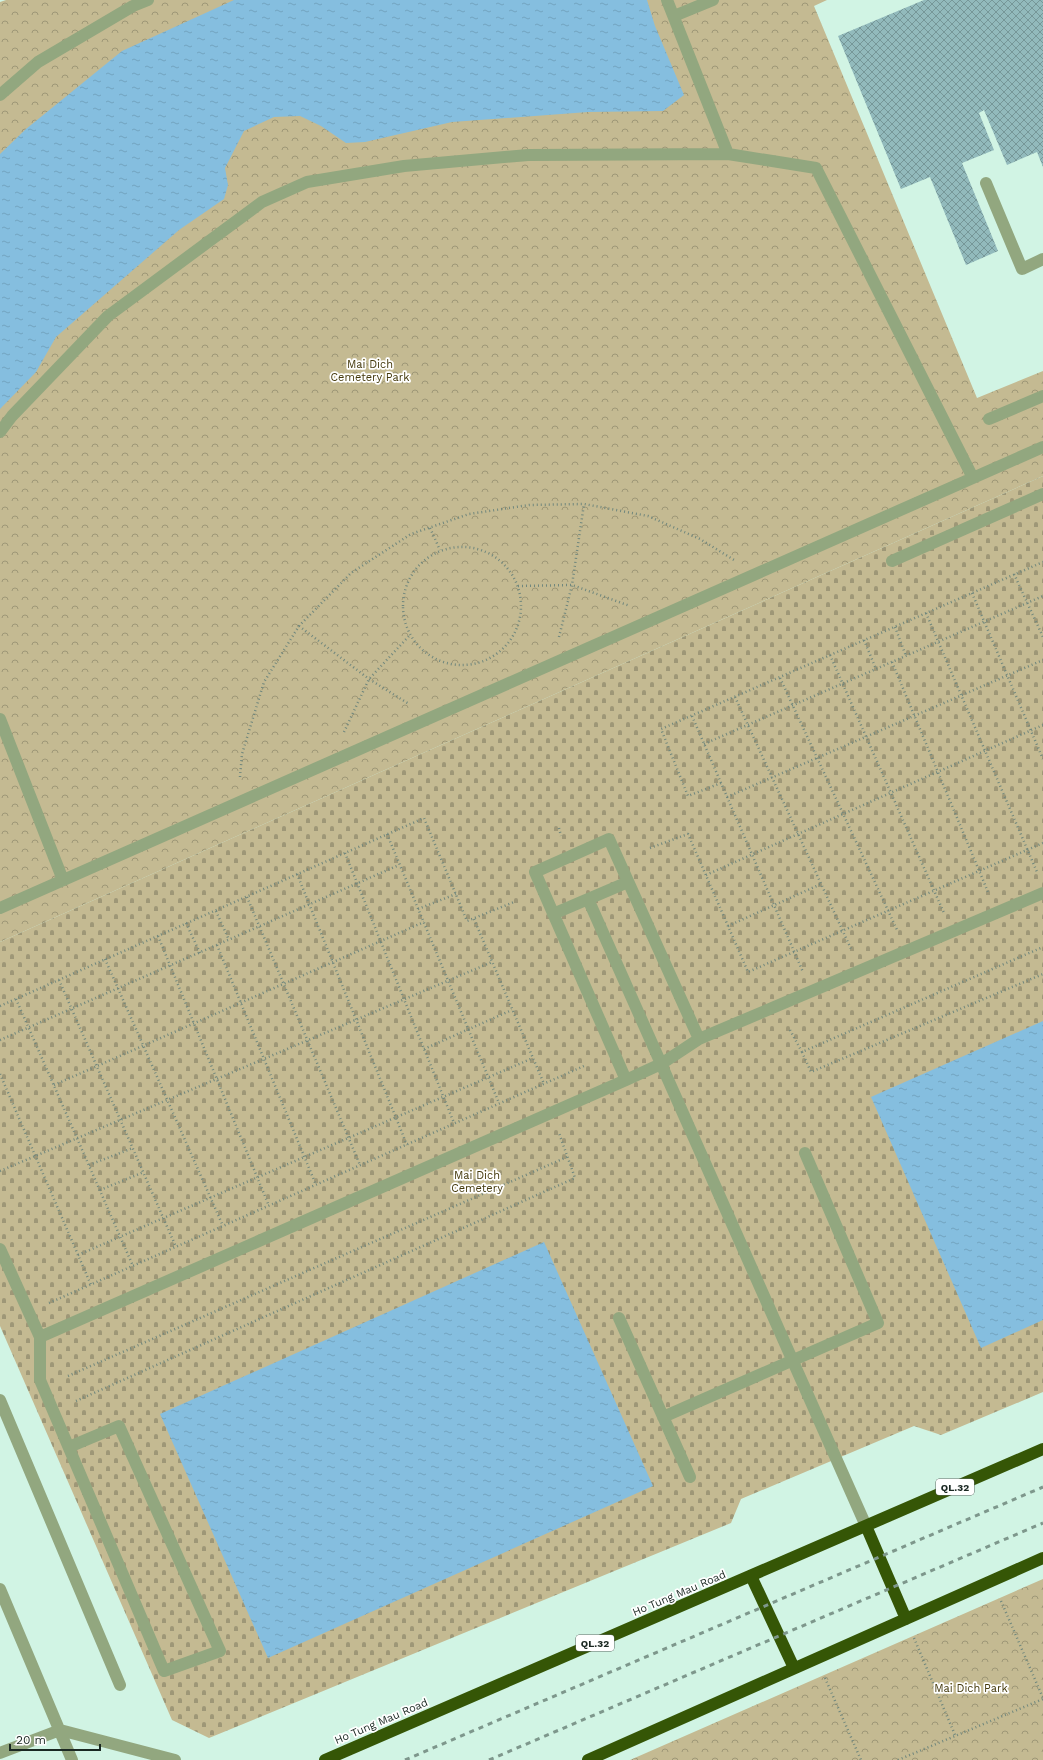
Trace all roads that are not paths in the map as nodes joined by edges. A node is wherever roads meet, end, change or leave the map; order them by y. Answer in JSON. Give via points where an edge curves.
{"nodes":[{"id":1,"x":148,"y":0,"type":"edge"},
{"id":2,"x":667,"y":0,"type":"edge"},
{"id":3,"x":713,"y":0,"type":"edge"},
{"id":4,"x":674,"y":16,"type":"junction"},
{"id":5,"x":0,"y":95,"type":"edge"},
{"id":6,"x":728,"y":154,"type":"junction"},
{"id":7,"x":986,"y":183,"type":"dead end"},
{"id":8,"x":1043,"y":259,"type":"edge"},
{"id":9,"x":1043,"y":396,"type":"edge"},
{"id":10,"x":989,"y":419,"type":"dead end"},
{"id":11,"x":0,"y":432,"type":"edge"},
{"id":12,"x":1043,"y":447,"type":"edge"},
{"id":13,"x":973,"y":478,"type":"junction"},
{"id":14,"x":1043,"y":494,"type":"edge"},
{"id":15,"x":892,"y":561,"type":"dead end"},
{"id":16,"x":0,"y":719,"type":"edge"},
{"id":17,"x":63,"y":880,"type":"junction"},
{"id":18,"x":628,"y":882,"type":"junction"},
{"id":19,"x":1043,"y":893,"type":"edge"},
{"id":20,"x":588,"y":898,"type":"junction"},
{"id":21,"x":0,"y":908,"type":"edge"},
{"id":22,"x":553,"y":914,"type":"junction"},
{"id":23,"x":699,"y":1039,"type":"junction"},
{"id":24,"x":661,"y":1064,"type":"junction"},
{"id":25,"x":626,"y":1080,"type":"junction"},
{"id":26,"x":805,"y":1153,"type":"dead end"},
{"id":27,"x":0,"y":1249,"type":"edge"},
{"id":28,"x":619,"y":1318,"type":"dead end"},
{"id":29,"x":40,"y":1337,"type":"junction"},
{"id":30,"x":792,"y":1360,"type":"junction"},
{"id":31,"x":0,"y":1400,"type":"edge"},
{"id":32,"x":663,"y":1417,"type":"junction"},
{"id":33,"x":69,"y":1447,"type":"junction"},
{"id":34,"x":1043,"y":1449,"type":"edge"},
{"id":35,"x":690,"y":1477,"type":"dead end"},
{"id":36,"x":866,"y":1526,"type":"junction"},
{"id":37,"x":1043,"y":1558,"type":"edge"},
{"id":38,"x":751,"y":1576,"type":"junction"},
{"id":39,"x":0,"y":1588,"type":"edge"},
{"id":40,"x":906,"y":1619,"type":"junction"},
{"id":41,"x":794,"y":1668,"type":"junction"},
{"id":42,"x":120,"y":1685,"type":"dead end"},
{"id":43,"x":60,"y":1730,"type":"junction"},
{"id":44,"x":0,"y":1753,"type":"edge"},
{"id":45,"x":72,"y":1760,"type":"edge"},
{"id":46,"x":175,"y":1760,"type":"edge"},
{"id":47,"x":325,"y":1760,"type":"edge"},
{"id":48,"x":588,"y":1760,"type":"edge"}],
"edges":[{"from":1,"to":5,"type":"street","via":[[133,6],[38,62]]},
{"from":2,"to":4,"type":"street"},
{"from":3,"to":4,"type":"street"},
{"from":4,"to":6,"type":"street"},
{"from":6,"to":11,"type":"street","via":[[528,155],[404,166],[307,182],[262,202],[108,316],[12,416]]},
{"from":6,"to":13,"type":"street","via":[[816,168]]},
{"from":7,"to":8,"type":"street","via":[[1022,269]]},
{"from":9,"to":10,"type":"street"},
{"from":12,"to":13,"type":"street"},
{"from":13,"to":17,"type":"street"},
{"from":14,"to":15,"type":"street"},
{"from":16,"to":17,"type":"street"},
{"from":17,"to":21,"type":"street"},
{"from":18,"to":20,"type":"street"},
{"from":18,"to":22,"type":"street","via":[[609,839],[535,872]]},
{"from":18,"to":23,"type":"street"},
{"from":19,"to":23,"type":"street"},
{"from":20,"to":22,"type":"street"},
{"from":20,"to":24,"type":"street"},
{"from":22,"to":25,"type":"street"},
{"from":23,"to":24,"type":"street"},
{"from":24,"to":25,"type":"street"},
{"from":24,"to":30,"type":"street"},
{"from":25,"to":29,"type":"street"},
{"from":26,"to":30,"type":"street","via":[[878,1323]]},
{"from":27,"to":29,"type":"street"},
{"from":28,"to":32,"type":"street"},
{"from":29,"to":33,"type":"street","via":[[40,1380]]},
{"from":30,"to":32,"type":"street"},
{"from":30,"to":36,"type":"street"},
{"from":31,"to":42,"type":"street"},
{"from":32,"to":35,"type":"street"},
{"from":33,"to":33,"type":"street","via":[[164,1671],[220,1651],[119,1426]]},
{"from":34,"to":36,"type":"highway","name":"Ho Tung Mau Road","number":"QL.32"},
{"from":36,"to":38,"type":"highway","name":"Ho Tung Mau Road","number":"QL.32"},
{"from":36,"to":40,"type":"highway"},
{"from":37,"to":40,"type":"highway"},
{"from":38,"to":41,"type":"highway"},
{"from":38,"to":47,"type":"highway","name":"Ho Tung Mau Road","number":"QL.32"},
{"from":39,"to":43,"type":"street"},
{"from":40,"to":41,"type":"highway"},
{"from":41,"to":48,"type":"highway"},
{"from":43,"to":44,"type":"street"},
{"from":43,"to":45,"type":"street"},
{"from":43,"to":46,"type":"street"}]}
